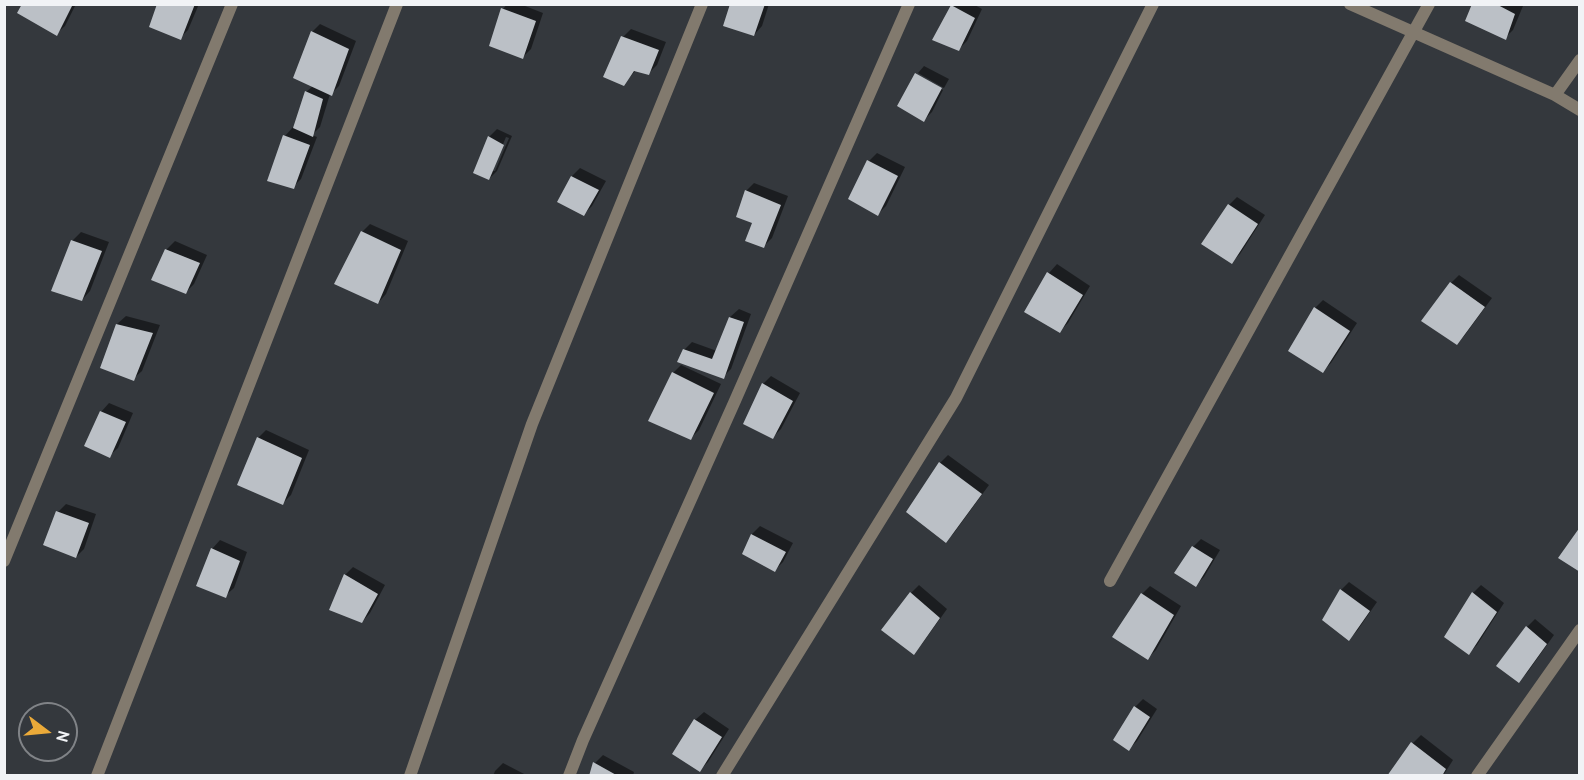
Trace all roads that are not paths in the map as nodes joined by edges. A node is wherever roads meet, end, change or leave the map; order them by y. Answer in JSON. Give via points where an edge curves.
{"nodes":[{"id":1,"x":232,"y":4,"type":"edge"},
{"id":2,"x":397,"y":4,"type":"edge"},
{"id":3,"x":702,"y":4,"type":"edge"},
{"id":4,"x":909,"y":4,"type":"edge"},
{"id":5,"x":1153,"y":4,"type":"edge"},
{"id":6,"x":1350,"y":4,"type":"edge"},
{"id":7,"x":1429,"y":4,"type":"edge"},
{"id":8,"x":1412,"y":33,"type":"junction"},
{"id":9,"x":1580,"y":60,"type":"edge"},
{"id":10,"x":1555,"y":95,"type":"junction"},
{"id":11,"x":1580,"y":110,"type":"edge"},
{"id":12,"x":4,"y":561,"type":"edge"},
{"id":13,"x":1110,"y":581,"type":"dead end"},
{"id":14,"x":1580,"y":630,"type":"edge"},
{"id":15,"x":97,"y":776,"type":"edge"},
{"id":16,"x":410,"y":776,"type":"edge"},
{"id":17,"x":569,"y":776,"type":"edge"},
{"id":18,"x":722,"y":776,"type":"edge"},
{"id":19,"x":1477,"y":776,"type":"edge"}],
"edges":[{"from":1,"to":12,"type":"street"},
{"from":2,"to":15,"type":"street"},
{"from":3,"to":16,"type":"street","via":[[532,424]]},
{"from":4,"to":17,"type":"street"},
{"from":5,"to":18,"type":"street","via":[[956,398]]},
{"from":6,"to":8,"type":"street"},
{"from":7,"to":8,"type":"street"},
{"from":8,"to":10,"type":"street"},
{"from":8,"to":13,"type":"street"},
{"from":9,"to":10,"type":"street"},
{"from":10,"to":11,"type":"street"},
{"from":14,"to":19,"type":"street"}]}
